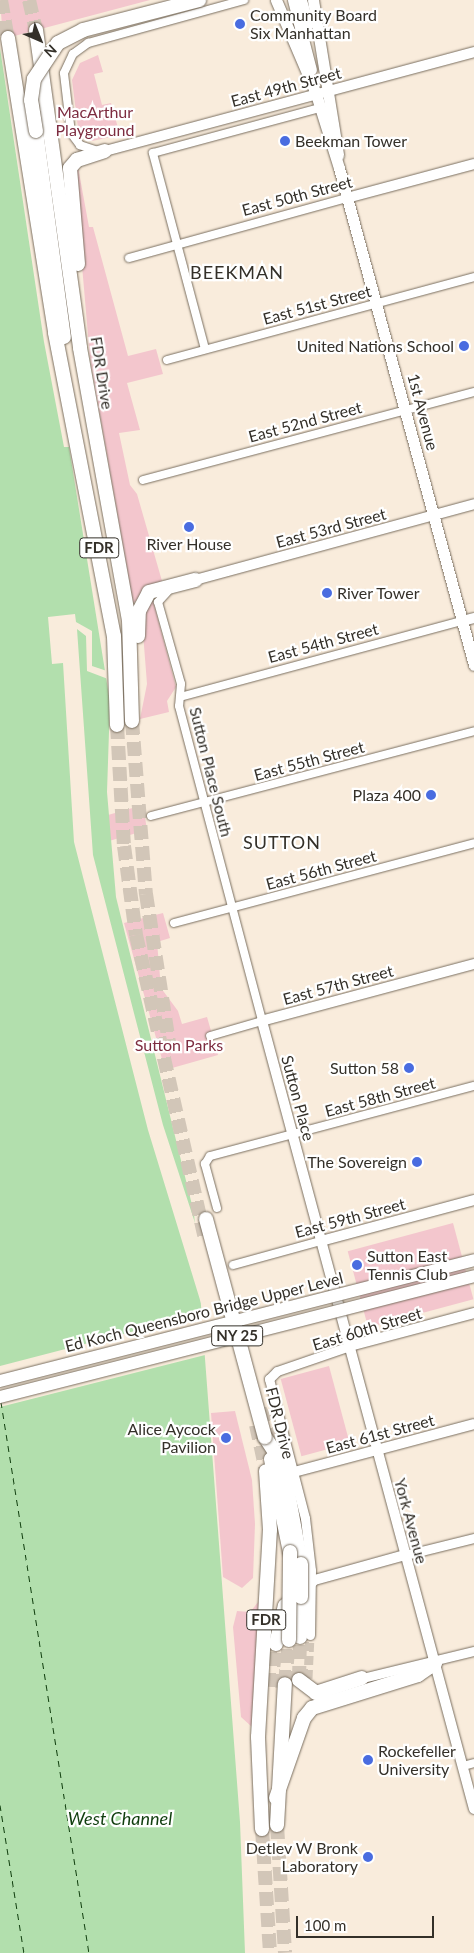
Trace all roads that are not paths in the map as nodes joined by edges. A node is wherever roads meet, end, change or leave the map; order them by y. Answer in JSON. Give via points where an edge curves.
{"nodes":[{"id":1,"x":199,"y":0,"type":"edge"},
{"id":2,"x":244,"y":0,"type":"edge"},
{"id":3,"x":276,"y":0,"type":"edge"},
{"id":4,"x":293,"y":0,"type":"edge"},
{"id":5,"x":301,"y":0,"type":"edge"},
{"id":6,"x":313,"y":0,"type":"edge"},
{"id":7,"x":36,"y":30,"type":"tunnel mouth"},
{"id":8,"x":8,"y":38,"type":"tunnel mouth"},
{"id":9,"x":474,"y":52,"type":"edge"},
{"id":10,"x":328,"y":91,"type":"junction"},
{"id":11,"x":316,"y":94,"type":"junction"},
{"id":12,"x":320,"y":108,"type":"junction"},
{"id":13,"x":105,"y":150,"type":"junction"},
{"id":14,"x":474,"y":164,"type":"edge"},
{"id":15,"x":339,"y":168,"type":"junction"},
{"id":16,"x":347,"y":198,"type":"junction"},
{"id":17,"x":178,"y":244,"type":"junction"},
{"id":18,"x":129,"y":258,"type":"dead end"},
{"id":19,"x":474,"y":277,"type":"edge"},
{"id":20,"x":377,"y":303,"type":"junction"},
{"id":21,"x":76,"y":317,"type":"junction"},
{"id":22,"x":205,"y":349,"type":"junction"},
{"id":23,"x":167,"y":360,"type":"dead end"},
{"id":24,"x":64,"y":373,"type":"junction"},
{"id":25,"x":474,"y":392,"type":"edge"},
{"id":26,"x":406,"y":409,"type":"junction"},
{"id":27,"x":143,"y":480,"type":"dead end"},
{"id":28,"x":474,"y":504,"type":"edge"},
{"id":29,"x":434,"y":515,"type":"junction"},
{"id":30,"x":195,"y":580,"type":"junction"},
{"id":31,"x":474,"y":618,"type":"edge"},
{"id":32,"x":462,"y":621,"type":"junction"},
{"id":33,"x":474,"y":665,"type":"edge"},
{"id":34,"x":133,"y":666,"type":"junction"},
{"id":35,"x":180,"y":697,"type":"junction"},
{"id":36,"x":132,"y":721,"type":"tunnel mouth"},
{"id":37,"x":117,"y":725,"type":"tunnel mouth"},
{"id":38,"x":474,"y":732,"type":"edge"},
{"id":39,"x":204,"y":803,"type":"junction"},
{"id":40,"x":151,"y":816,"type":"dead end"},
{"id":41,"x":474,"y":842,"type":"edge"},
{"id":42,"x":232,"y":908,"type":"junction"},
{"id":43,"x":174,"y":923,"type":"dead end"},
{"id":44,"x":474,"y":964,"type":"edge"},
{"id":45,"x":262,"y":1021,"type":"junction"},
{"id":46,"x":210,"y":1036,"type":"dead end"},
{"id":47,"x":474,"y":1086,"type":"edge"},
{"id":48,"x":293,"y":1135,"type":"junction"},
{"id":49,"x":474,"y":1200,"type":"edge"},
{"id":50,"x":217,"y":1208,"type":"dead end"},
{"id":51,"x":206,"y":1219,"type":"tunnel mouth"},
{"id":52,"x":321,"y":1241,"type":"junction"},
{"id":53,"x":474,"y":1256,"type":"edge"},
{"id":54,"x":474,"y":1260,"type":"edge"},
{"id":55,"x":233,"y":1265,"type":"dead end"},
{"id":56,"x":474,"y":1272,"type":"edge"},
{"id":57,"x":474,"y":1276,"type":"edge"},
{"id":58,"x":474,"y":1313,"type":"edge"},
{"id":59,"x":350,"y":1346,"type":"junction"},
{"id":60,"x":0,"y":1376,"type":"edge"},
{"id":61,"x":271,"y":1376,"type":"joint"},
{"id":62,"x":0,"y":1381,"type":"edge"},
{"id":63,"x":0,"y":1392,"type":"edge"},
{"id":64,"x":0,"y":1396,"type":"edge"},
{"id":65,"x":474,"y":1424,"type":"edge"},
{"id":66,"x":377,"y":1450,"type":"junction"},
{"id":67,"x":284,"y":1452,"type":"tunnel mouth"},
{"id":68,"x":266,"y":1471,"type":"tunnel mouth"},
{"id":69,"x":294,"y":1472,"type":"junction"},
{"id":70,"x":288,"y":1504,"type":"junction"},
{"id":71,"x":474,"y":1538,"type":"edge"},
{"id":72,"x":405,"y":1555,"type":"junction"},
{"id":73,"x":311,"y":1581,"type":"junction"},
{"id":74,"x":294,"y":1639,"type":"junction"},
{"id":75,"x":474,"y":1651,"type":"edge"},
{"id":76,"x":435,"y":1663,"type":"junction"},
{"id":77,"x":362,"y":1678,"type":"joint"},
{"id":78,"x":304,"y":1679,"type":"dead end"},
{"id":79,"x":285,"y":1684,"type":"tunnel mouth"},
{"id":80,"x":270,"y":1687,"type":"tunnel mouth"},
{"id":81,"x":474,"y":1763,"type":"edge"},
{"id":82,"x":463,"y":1766,"type":"junction"},
{"id":83,"x":260,"y":1770,"type":"junction"},
{"id":84,"x":276,"y":1798,"type":"junction"},
{"id":85,"x":474,"y":1809,"type":"edge"},
{"id":86,"x":277,"y":1825,"type":"tunnel mouth"},
{"id":87,"x":262,"y":1829,"type":"tunnel mouth"}],
"edges":[{"from":1,"to":24,"type":"highway","bridge":true,"via":[[84,30],[58,43],[34,80],[31,100],[62,321]]},
{"from":2,"to":13,"type":"street","via":[[88,43],[65,67],[71,133],[84,147]]},
{"from":3,"to":11,"type":"main road","name":"1st Avenue"},
{"from":4,"to":11,"type":"main road"},
{"from":5,"to":10,"type":"main road"},
{"from":6,"to":10,"type":"main road","name":"1st Avenue"},
{"from":7,"to":21,"type":"highway","name":"FDR Drive","number":"FDR"},
{"from":8,"to":24,"type":"highway","number":"FDR"},
{"from":9,"to":10,"type":"main road","name":"East 49th Street"},
{"from":10,"to":11,"type":"main road","name":"East 49th Street"},
{"from":10,"to":15,"type":"main road","name":"1st Avenue"},
{"from":11,"to":12,"type":"main road","name":"1st Avenue"},
{"from":11,"to":13,"type":"main road","name":"East 49th Street"},
{"from":12,"to":15,"type":"main road","name":"1st Avenue"},
{"from":12,"to":17,"type":"street","via":[[153,153]]},
{"from":13,"to":21,"type":"highway","via":[[77,160],[70,168],[79,270]]},
{"from":14,"to":16,"type":"main road","name":"East 50th Street"},
{"from":15,"to":16,"type":"main road","name":"1st Avenue"},
{"from":16,"to":17,"type":"street","name":"East 50th Street"},
{"from":16,"to":20,"type":"main road","name":"1st Avenue"},
{"from":17,"to":18,"type":"street","name":"East 50th Street"},
{"from":17,"to":22,"type":"street"},
{"from":19,"to":20,"type":"street","name":"East 51st Street"},
{"from":20,"to":22,"type":"street","name":"East 51st Street"},
{"from":20,"to":26,"type":"main road","name":"1st Avenue"},
{"from":21,"to":34,"type":"highway","name":"FDR Drive","number":"FDR"},
{"from":22,"to":23,"type":"street","name":"East 51st Street"},
{"from":24,"to":37,"type":"highway","number":"FDR","via":[[114,636]]},
{"from":25,"to":26,"type":"street","name":"East 52nd Street"},
{"from":26,"to":27,"type":"street","name":"East 52nd Street"},
{"from":26,"to":29,"type":"main road","name":"1st Avenue"},
{"from":28,"to":29,"type":"main road","name":"East 53rd Street"},
{"from":29,"to":30,"type":"main road","name":"East 53rd Street"},
{"from":29,"to":32,"type":"main road","name":"1st Avenue"},
{"from":30,"to":34,"type":"highway","via":[[162,585],[146,595],[139,611]]},
{"from":30,"to":35,"type":"street","name":"Sutton Place South","via":[[158,600],[182,684]]},
{"from":31,"to":32,"type":"main road","name":"East 54th Street"},
{"from":32,"to":33,"type":"main road","name":"1st Avenue"},
{"from":32,"to":35,"type":"street","name":"East 54th Street"},
{"from":34,"to":36,"type":"highway","name":"FDR Drive","number":"FDR"},
{"from":35,"to":39,"type":"street","name":"Sutton Place South"},
{"from":38,"to":39,"type":"street","name":"East 55th Street"},
{"from":39,"to":40,"type":"street","name":"East 55th Street"},
{"from":39,"to":42,"type":"street","name":"Sutton Place South"},
{"from":41,"to":42,"type":"street","name":"East 56th Street"},
{"from":42,"to":43,"type":"street","name":"East 56th Street"},
{"from":42,"to":45,"type":"street","name":"Sutton Place South"},
{"from":44,"to":45,"type":"main road","name":"East 57th Street"},
{"from":45,"to":46,"type":"street","name":"East 57th Street"},
{"from":45,"to":48,"type":"main road","name":"Sutton Place"},
{"from":47,"to":48,"type":"street","name":"East 58th Street"},
{"from":48,"to":50,"type":"street","name":"East 58th Street","via":[[206,1160]]},
{"from":48,"to":52,"type":"main road","name":"Sutton Place"},
{"from":49,"to":52,"type":"main road","name":"East 59th Street"},
{"from":51,"to":70,"type":"highway","name":"FDR Drive","bridge":true,"via":[[265,1437],[283,1465]]},
{"from":52,"to":55,"type":"street","name":"East 59th Street"},
{"from":52,"to":59,"type":"main road","name":"York Avenue"},
{"from":53,"to":60,"type":"highway","number":"NY 25"},
{"from":54,"to":62,"type":"highway","name":"Ed Koch Queensboro Bridge Upper Level","bridge":true},
{"from":56,"to":63,"type":"highway","name":"Ed Koch Queensboro Bridge Upper Level"},
{"from":57,"to":64,"type":"highway","number":"NY 25","bridge":true},
{"from":58,"to":59,"type":"main road","name":"East 60th Street"},
{"from":59,"to":61,"type":"street","name":"East 60th Street"},
{"from":59,"to":66,"type":"main road","name":"York Avenue"},
{"from":61,"to":69,"type":"street","name":"FDR Drive"},
{"from":65,"to":66,"type":"main road","name":"East 61st Street"},
{"from":66,"to":69,"type":"main road","name":"East 61st Street"},
{"from":66,"to":72,"type":"main road","name":"York Avenue"},
{"from":67,"to":69,"type":"highway"},
{"from":68,"to":83,"type":"highway","name":"FDR Drive","number":"FDR","via":[[270,1546]]},
{"from":69,"to":73,"type":"street","name":"FDR Drive","via":[[305,1518]]},
{"from":70,"to":74,"type":"highway","number":"FDR","bridge":true},
{"from":70,"to":74,"type":"highway","bridge":true,"via":[[300,1564],[302,1597]]},
{"from":71,"to":72,"type":"street"},
{"from":72,"to":73,"type":"main road"},
{"from":72,"to":76,"type":"main road","name":"York Avenue"},
{"from":73,"to":74,"type":"street","name":"FDR Drive"},
{"from":73,"to":74,"type":"highway","via":[[285,1606]]},
{"from":75,"to":76,"type":"street"},
{"from":76,"to":77,"type":"street"},
{"from":76,"to":82,"type":"main road","name":"York Avenue"},
{"from":76,"to":84,"type":"highway","via":[[418,1675],[309,1710]]},
{"from":77,"to":78,"type":"highway","via":[[316,1693]]},
{"from":79,"to":84,"type":"highway"},
{"from":80,"to":83,"type":"highway"},
{"from":81,"to":82,"type":"street"},
{"from":82,"to":85,"type":"main road","name":"York Avenue"},
{"from":83,"to":87,"type":"highway","name":"FDR Drive","number":"FDR"},
{"from":84,"to":86,"type":"highway"}]}
